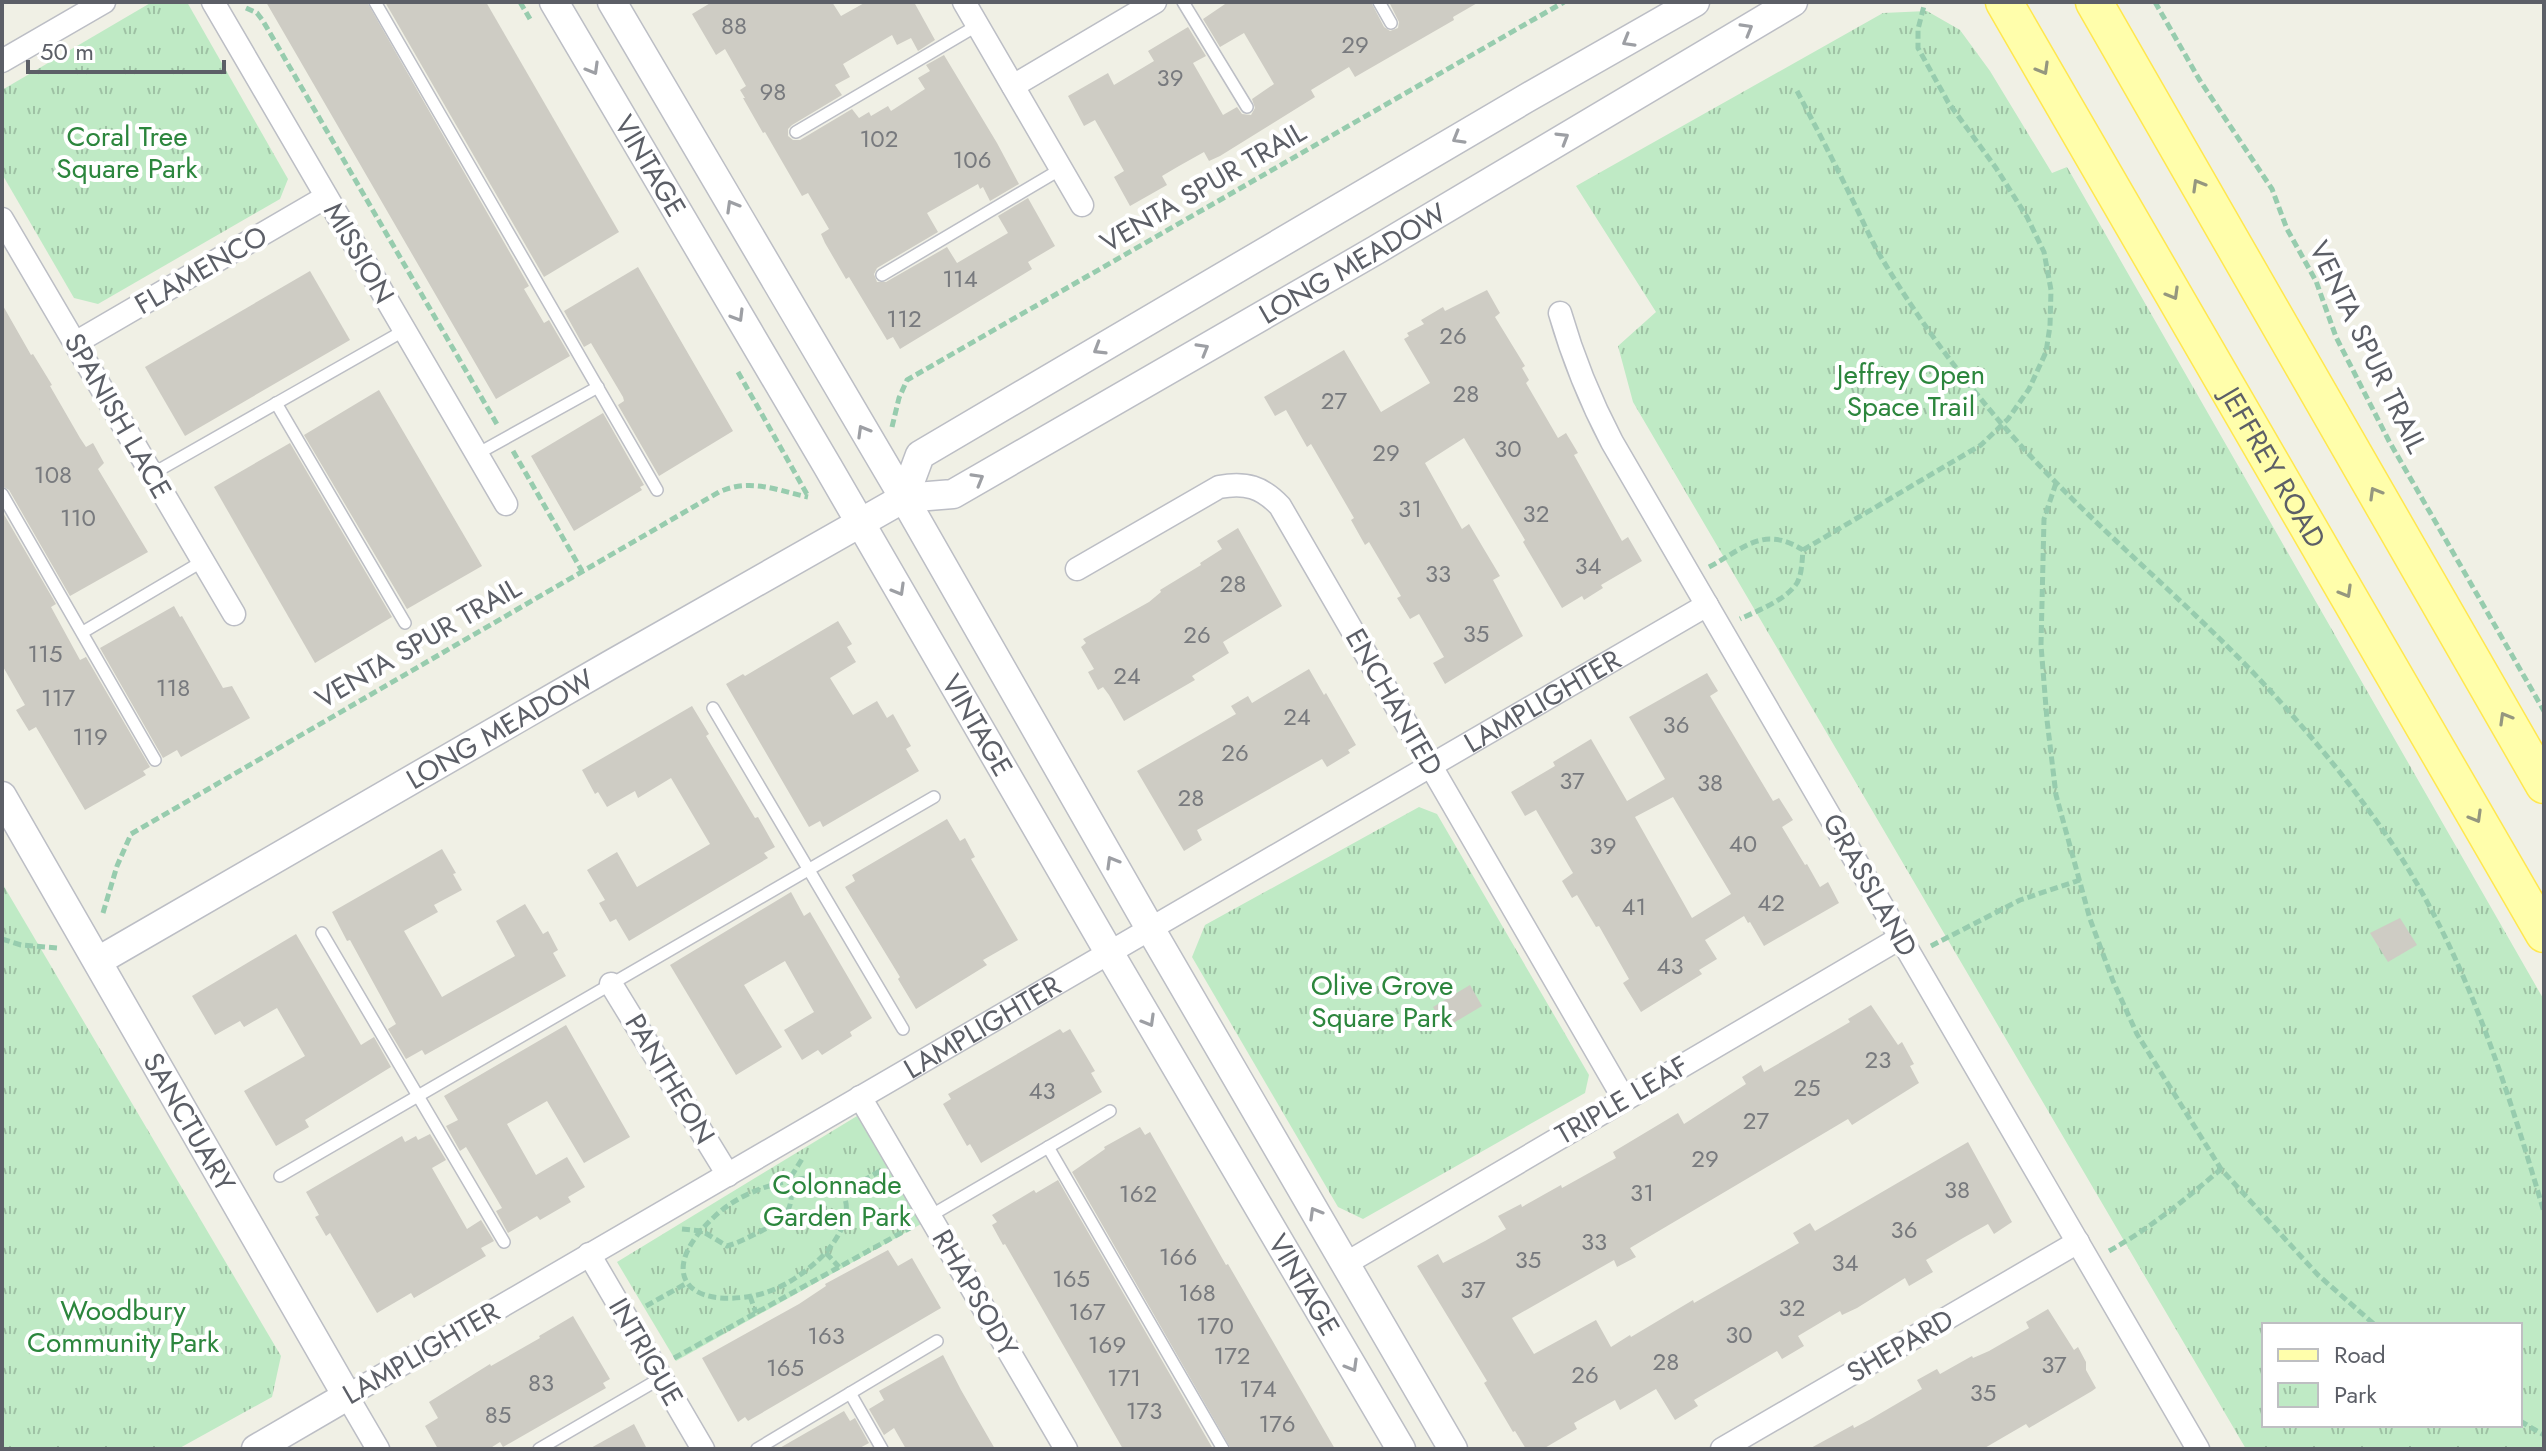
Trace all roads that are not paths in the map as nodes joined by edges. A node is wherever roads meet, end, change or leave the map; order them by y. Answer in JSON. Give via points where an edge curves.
{"nodes":[{"id":1,"x":104,"y":2,"type":"edge"},
{"id":2,"x":213,"y":2,"type":"edge"},
{"id":3,"x":375,"y":2,"type":"edge"},
{"id":4,"x":554,"y":2,"type":"edge"},
{"id":5,"x":612,"y":2,"type":"edge"},
{"id":6,"x":964,"y":2,"type":"edge"},
{"id":7,"x":1155,"y":2,"type":"edge"},
{"id":8,"x":1183,"y":2,"type":"edge"},
{"id":9,"x":1379,"y":2,"type":"edge"},
{"id":10,"x":1695,"y":2,"type":"edge"},
{"id":11,"x":1793,"y":2,"type":"edge"},
{"id":12,"x":2004,"y":2,"type":"edge"},
{"id":13,"x":2094,"y":2,"type":"edge"},
{"id":14,"x":1391,"y":23,"type":"dead end"},
{"id":15,"x":978,"y":25,"type":"junction"},
{"id":16,"x":2,"y":61,"type":"edge"},
{"id":17,"x":1013,"y":86,"type":"junction"},
{"id":18,"x":1247,"y":107,"type":"dead end"},
{"id":19,"x":796,"y":132,"type":"dead end"},
{"id":20,"x":1061,"y":169,"type":"junction"},
{"id":21,"x":326,"y":197,"type":"junction"},
{"id":22,"x":1082,"y":205,"type":"dead end"},
{"id":23,"x":3,"y":224,"type":"edge"},
{"id":24,"x":882,"y":275,"type":"dead end"},
{"id":25,"x":1560,"y":313,"type":"dead end"},
{"id":26,"x":405,"y":330,"type":"junction"},
{"id":27,"x":75,"y":343,"type":"junction"},
{"id":28,"x":598,"y":387,"type":"junction"},
{"id":29,"x":276,"y":403,"type":"junction"},
{"id":30,"x":477,"y":454,"type":"junction"},
{"id":31,"x":152,"y":474,"type":"junction"},
{"id":32,"x":657,"y":490,"type":"dead end"},
{"id":33,"x":2,"y":494,"type":"edge"},
{"id":34,"x":904,"y":498,"type":"junction"},
{"id":35,"x":506,"y":504,"type":"dead end"},
{"id":36,"x":860,"y":522,"type":"junction"},
{"id":37,"x":203,"y":561,"type":"junction"},
{"id":38,"x":1077,"y":569,"type":"dead end"},
{"id":39,"x":1707,"y":605,"type":"junction"},
{"id":40,"x":234,"y":614,"type":"dead end"},
{"id":41,"x":405,"y":623,"type":"dead end"},
{"id":42,"x":83,"y":632,"type":"junction"},
{"id":43,"x":713,"y":708,"type":"dead end"},
{"id":44,"x":155,"y":760,"type":"dead end"},
{"id":45,"x":1431,"y":765,"type":"junction"},
{"id":46,"x":2544,"y":785,"type":"edge"},
{"id":47,"x":2,"y":796,"type":"edge"},
{"id":48,"x":934,"y":797,"type":"dead end"},
{"id":49,"x":809,"y":869,"type":"junction"},
{"id":50,"x":1151,"y":930,"type":"junction"},
{"id":51,"x":322,"y":933,"type":"dead end"},
{"id":52,"x":2544,"y":934,"type":"edge"},
{"id":53,"x":1906,"y":947,"type":"junction"},
{"id":54,"x":1110,"y":954,"type":"junction"},
{"id":55,"x":98,"y":961,"type":"junction"},
{"id":56,"x":611,"y":984,"type":"junction"},
{"id":57,"x":903,"y":1029,"type":"dead end"},
{"id":58,"x":418,"y":1096,"type":"junction"},
{"id":59,"x":860,"y":1097,"type":"junction"},
{"id":60,"x":1624,"y":1099,"type":"junction"},
{"id":61,"x":1110,"y":1111,"type":"dead end"},
{"id":62,"x":1048,"y":1147,"type":"junction"},
{"id":63,"x":728,"y":1175,"type":"junction"},
{"id":64,"x":280,"y":1176,"type":"dead end"},
{"id":65,"x":930,"y":1216,"type":"junction"},
{"id":66,"x":504,"y":1242,"type":"dead end"},
{"id":67,"x":2083,"y":1252,"type":"junction"},
{"id":68,"x":589,"y":1254,"type":"junction"},
{"id":69,"x":1345,"y":1264,"type":"junction"},
{"id":70,"x":937,"y":1341,"type":"dead end"},
{"id":71,"x":659,"y":1373,"type":"junction"},
{"id":72,"x":850,"y":1393,"type":"junction"},
{"id":73,"x":347,"y":1396,"type":"junction"},
{"id":74,"x":256,"y":1449,"type":"edge"},
{"id":75,"x":378,"y":1449,"type":"edge"},
{"id":76,"x":539,"y":1449,"type":"edge"},
{"id":77,"x":703,"y":1449,"type":"edge"},
{"id":78,"x":757,"y":1449,"type":"edge"},
{"id":79,"x":882,"y":1449,"type":"edge"},
{"id":80,"x":1066,"y":1449,"type":"edge"},
{"id":81,"x":1223,"y":1449,"type":"edge"},
{"id":82,"x":1401,"y":1449,"type":"edge"},
{"id":83,"x":1453,"y":1449,"type":"edge"},
{"id":84,"x":1722,"y":1449,"type":"edge"},
{"id":85,"x":2198,"y":1449,"type":"edge"}],
"edges":[{"from":1,"to":16,"type":"street"},
{"from":2,"to":21,"type":"street","name":"MISSION"},
{"from":3,"to":28,"type":"lane"},
{"from":4,"to":36,"type":"street","name":"VINTAGE","one_way":true},
{"from":34,"to":5,"type":"street","name":"VINTAGE","one_way":true},
{"from":6,"to":15,"type":"street"},
{"from":7,"to":17,"type":"street"},
{"from":8,"to":18,"type":"lane"},
{"from":9,"to":14,"type":"lane"},
{"from":10,"to":34,"type":"street","name":"LONG MEADOW","one_way":true,"via":[[920,455]]},
{"from":34,"to":11,"type":"street","name":"LONG MEADOW","one_way":true,"via":[[953,494]]},
{"from":12,"to":52,"type":"main road","name":"JEFFREY ROAD","one_way":true},
{"from":46,"to":13,"type":"main road","one_way":true},
{"from":15,"to":17,"type":"street"},
{"from":15,"to":19,"type":"lane"},
{"from":17,"to":20,"type":"street"},
{"from":20,"to":22,"type":"street"},
{"from":20,"to":24,"type":"lane"},
{"from":21,"to":26,"type":"street","name":"MISSION"},
{"from":21,"to":27,"type":"street","name":"FLAMENCO"},
{"from":23,"to":27,"type":"street","name":"SPANISH LACE"},
{"from":25,"to":39,"type":"street","name":"GRASSLAND","via":[[1594,407]]},
{"from":26,"to":29,"type":"lane"},
{"from":26,"to":30,"type":"street","name":"MISSION"},
{"from":27,"to":31,"type":"street","name":"SPANISH LACE"},
{"from":28,"to":30,"type":"lane"},
{"from":28,"to":32,"type":"lane"},
{"from":29,"to":31,"type":"lane"},
{"from":29,"to":41,"type":"lane"},
{"from":30,"to":35,"type":"street","name":"MISSION"},
{"from":31,"to":37,"type":"street","name":"SPANISH LACE"},
{"from":33,"to":42,"type":"lane"},
{"from":34,"to":36,"type":"street","name":"LONG MEADOW"},
{"from":50,"to":34,"type":"street","name":"VINTAGE","one_way":true},
{"from":36,"to":54,"type":"street","name":"VINTAGE","one_way":true},
{"from":36,"to":55,"type":"street","name":"LONG MEADOW"},
{"from":37,"to":40,"type":"street","name":"SPANISH LACE"},
{"from":37,"to":42,"type":"lane"},
{"from":38,"to":45,"type":"street","name":"ENCHANTED","via":[[1219,487],[1255,487],[1280,506]]},
{"from":39,"to":45,"type":"street","name":"LAMPLIGHTER"},
{"from":39,"to":53,"type":"street","name":"GRASSLAND"},
{"from":42,"to":44,"type":"lane"},
{"from":43,"to":49,"type":"lane"},
{"from":45,"to":50,"type":"street","name":"LAMPLIGHTER"},
{"from":45,"to":60,"type":"street","name":"ENCHANTED"},
{"from":47,"to":55,"type":"street","name":"SANCTUARY"},
{"from":48,"to":49,"type":"lane"},
{"from":49,"to":56,"type":"lane"},
{"from":49,"to":57,"type":"lane"},
{"from":50,"to":54,"type":"street","name":"LAMPLIGHTER"},
{"from":69,"to":50,"type":"street","name":"VINTAGE","one_way":true},
{"from":51,"to":58,"type":"lane"},
{"from":53,"to":60,"type":"street","name":"TRIPLE LEAF"},
{"from":53,"to":67,"type":"street","name":"GRASSLAND"},
{"from":54,"to":59,"type":"street","name":"LAMPLIGHTER"},
{"from":54,"to":82,"type":"street","name":"VINTAGE","one_way":true},
{"from":55,"to":73,"type":"street","name":"SANCTUARY"},
{"from":56,"to":58,"type":"lane"},
{"from":56,"to":63,"type":"street","name":"PANTHEON"},
{"from":58,"to":64,"type":"lane"},
{"from":58,"to":66,"type":"lane"},
{"from":59,"to":63,"type":"street","name":"LAMPLIGHTER"},
{"from":59,"to":65,"type":"street","name":"RHAPSODY"},
{"from":60,"to":69,"type":"street","name":"TRIPLE LEAF"},
{"from":61,"to":62,"type":"lane"},
{"from":62,"to":65,"type":"lane"},
{"from":62,"to":81,"type":"lane"},
{"from":63,"to":68,"type":"street","name":"LAMPLIGHTER"},
{"from":65,"to":80,"type":"street","name":"RHAPSODY"},
{"from":67,"to":84,"type":"street","name":"SHEPARD"},
{"from":67,"to":85,"type":"street","name":"GRASSLAND"},
{"from":68,"to":71,"type":"street","name":"INTRIGUE"},
{"from":68,"to":73,"type":"street","name":"LAMPLIGHTER"},
{"from":69,"to":83,"type":"street","name":"VINTAGE"},
{"from":70,"to":72,"type":"lane"},
{"from":71,"to":76,"type":"lane"},
{"from":71,"to":77,"type":"street","name":"INTRIGUE"},
{"from":72,"to":78,"type":"lane"},
{"from":72,"to":79,"type":"lane"},
{"from":73,"to":74,"type":"street","name":"LAMPLIGHTER"},
{"from":73,"to":75,"type":"street","name":"SANCTUARY"}]}
